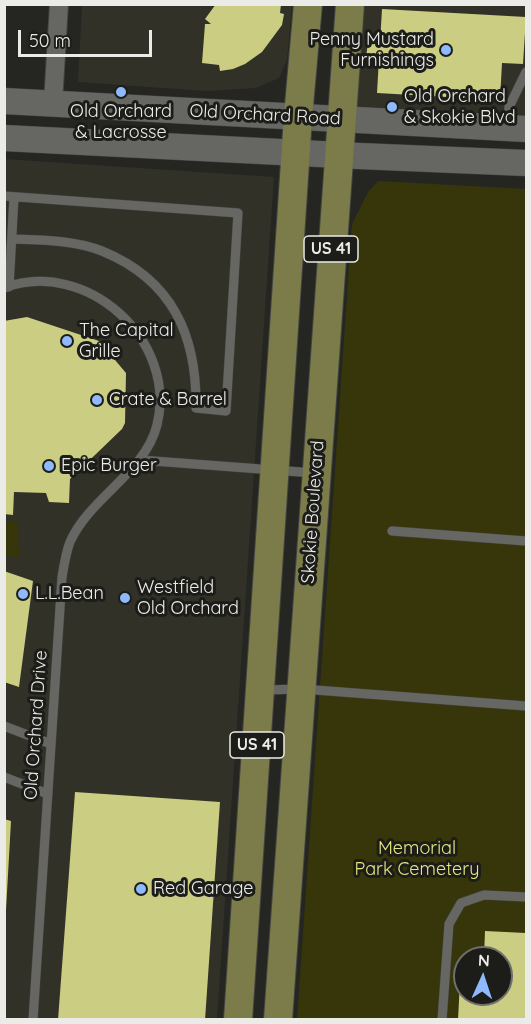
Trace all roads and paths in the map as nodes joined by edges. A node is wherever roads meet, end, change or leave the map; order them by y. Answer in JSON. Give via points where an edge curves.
{"nodes":[{"id":1,"x":59,"y":4,"type":"edge"},
{"id":2,"x":308,"y":4,"type":"edge"},
{"id":3,"x":350,"y":4,"type":"edge"},
{"id":4,"x":526,"y":72,"type":"edge"},
{"id":5,"x":4,"y":101,"type":"edge"},
{"id":6,"x":52,"y":103,"type":"junction"},
{"id":7,"x":298,"y":117,"type":"junction"},
{"id":8,"x":341,"y":119,"type":"junction"},
{"id":9,"x":517,"y":128,"type":"edge"},
{"id":10,"x":4,"y":138,"type":"edge"},
{"id":11,"x":296,"y":153,"type":"junction"},
{"id":12,"x":338,"y":155,"type":"junction"},
{"id":13,"x":526,"y":163,"type":"edge"},
{"id":14,"x":9,"y":196,"type":"edge"},
{"id":15,"x":12,"y":238,"type":"junction"},
{"id":16,"x":7,"y":288,"type":"edge"},
{"id":17,"x":140,"y":460,"type":"junction"},
{"id":18,"x":275,"y":470,"type":"junction"},
{"id":19,"x":316,"y":473,"type":"junction"},
{"id":20,"x":392,"y":531,"type":"dead end"},
{"id":21,"x":526,"y":542,"type":"edge"},
{"id":22,"x":302,"y":689,"type":"junction"},
{"id":23,"x":261,"y":690,"type":"junction"},
{"id":24,"x":526,"y":706,"type":"edge"},
{"id":25,"x":4,"y":726,"type":"edge"},
{"id":26,"x":51,"y":744,"type":"junction"},
{"id":27,"x":4,"y":777,"type":"edge"},
{"id":28,"x":48,"y":794,"type":"junction"},
{"id":29,"x":526,"y":897,"type":"edge"},
{"id":30,"x":33,"y":1020,"type":"edge"},
{"id":31,"x":238,"y":1020,"type":"edge"},
{"id":32,"x":278,"y":1020,"type":"edge"},
{"id":33,"x":442,"y":1020,"type":"edge"}],
"edges":[{"from":1,"to":6,"type":"street"},
{"from":2,"to":7,"type":"main road","number":"US 41"},
{"from":3,"to":8,"type":"main road","name":"Skokie Boulevard","number":"US 41"},
{"from":4,"to":9,"type":"lane","via":[[509,107]]},
{"from":5,"to":6,"type":"main road","name":"Old Orchard Road"},
{"from":6,"to":7,"type":"main road","name":"Old Orchard Road"},
{"from":7,"to":8,"type":"main road","name":"Old Orchard Road"},
{"from":7,"to":11,"type":"main road","number":"US 41"},
{"from":8,"to":9,"type":"main road","name":"Old Orchard Road"},
{"from":8,"to":12,"type":"main road","name":"Skokie Boulevard","number":"US 41"},
{"from":10,"to":11,"type":"main road","name":"Old Orchard Road"},
{"from":11,"to":12,"type":"main road","name":"Old Orchard Road"},
{"from":11,"to":18,"type":"main road","number":"US 41"},
{"from":12,"to":13,"type":"main road","name":"Old Orchard Road"},
{"from":12,"to":19,"type":"main road","name":"Skokie Boulevard","number":"US 41"},
{"from":14,"to":15,"type":"lane"},
{"from":14,"to":15,"type":"lane","via":[[238,213],[226,411],[196,408],[195,366],[187,333],[178,315],[139,272],[101,250]]},
{"from":15,"to":16,"type":"lane"},
{"from":16,"to":17,"type":"lane","name":"Old Orchard Drive","via":[[33,283],[75,287],[110,304],[131,325],[154,366],[160,404],[152,442]]},
{"from":17,"to":18,"type":"lane"},
{"from":17,"to":26,"type":"lane","name":"Old Orchard Drive","via":[[70,541],[62,577]]},
{"from":18,"to":19,"type":"lane"},
{"from":18,"to":23,"type":"main road","number":"US 41"},
{"from":19,"to":22,"type":"main road","name":"Skokie Boulevard","number":"US 41"},
{"from":20,"to":21,"type":"lane"},
{"from":22,"to":23,"type":"lane"},
{"from":22,"to":24,"type":"lane"},
{"from":22,"to":32,"type":"main road","name":"Skokie Boulevard","number":"US 41"},
{"from":23,"to":31,"type":"main road","number":"US 41"},
{"from":25,"to":26,"type":"lane"},
{"from":26,"to":28,"type":"lane","name":"Old Orchard Drive"},
{"from":27,"to":28,"type":"lane"},
{"from":28,"to":30,"type":"lane","name":"Old Orchard Drive"},
{"from":29,"to":33,"type":"lane","via":[[484,895],[461,903],[449,924]]}]}
